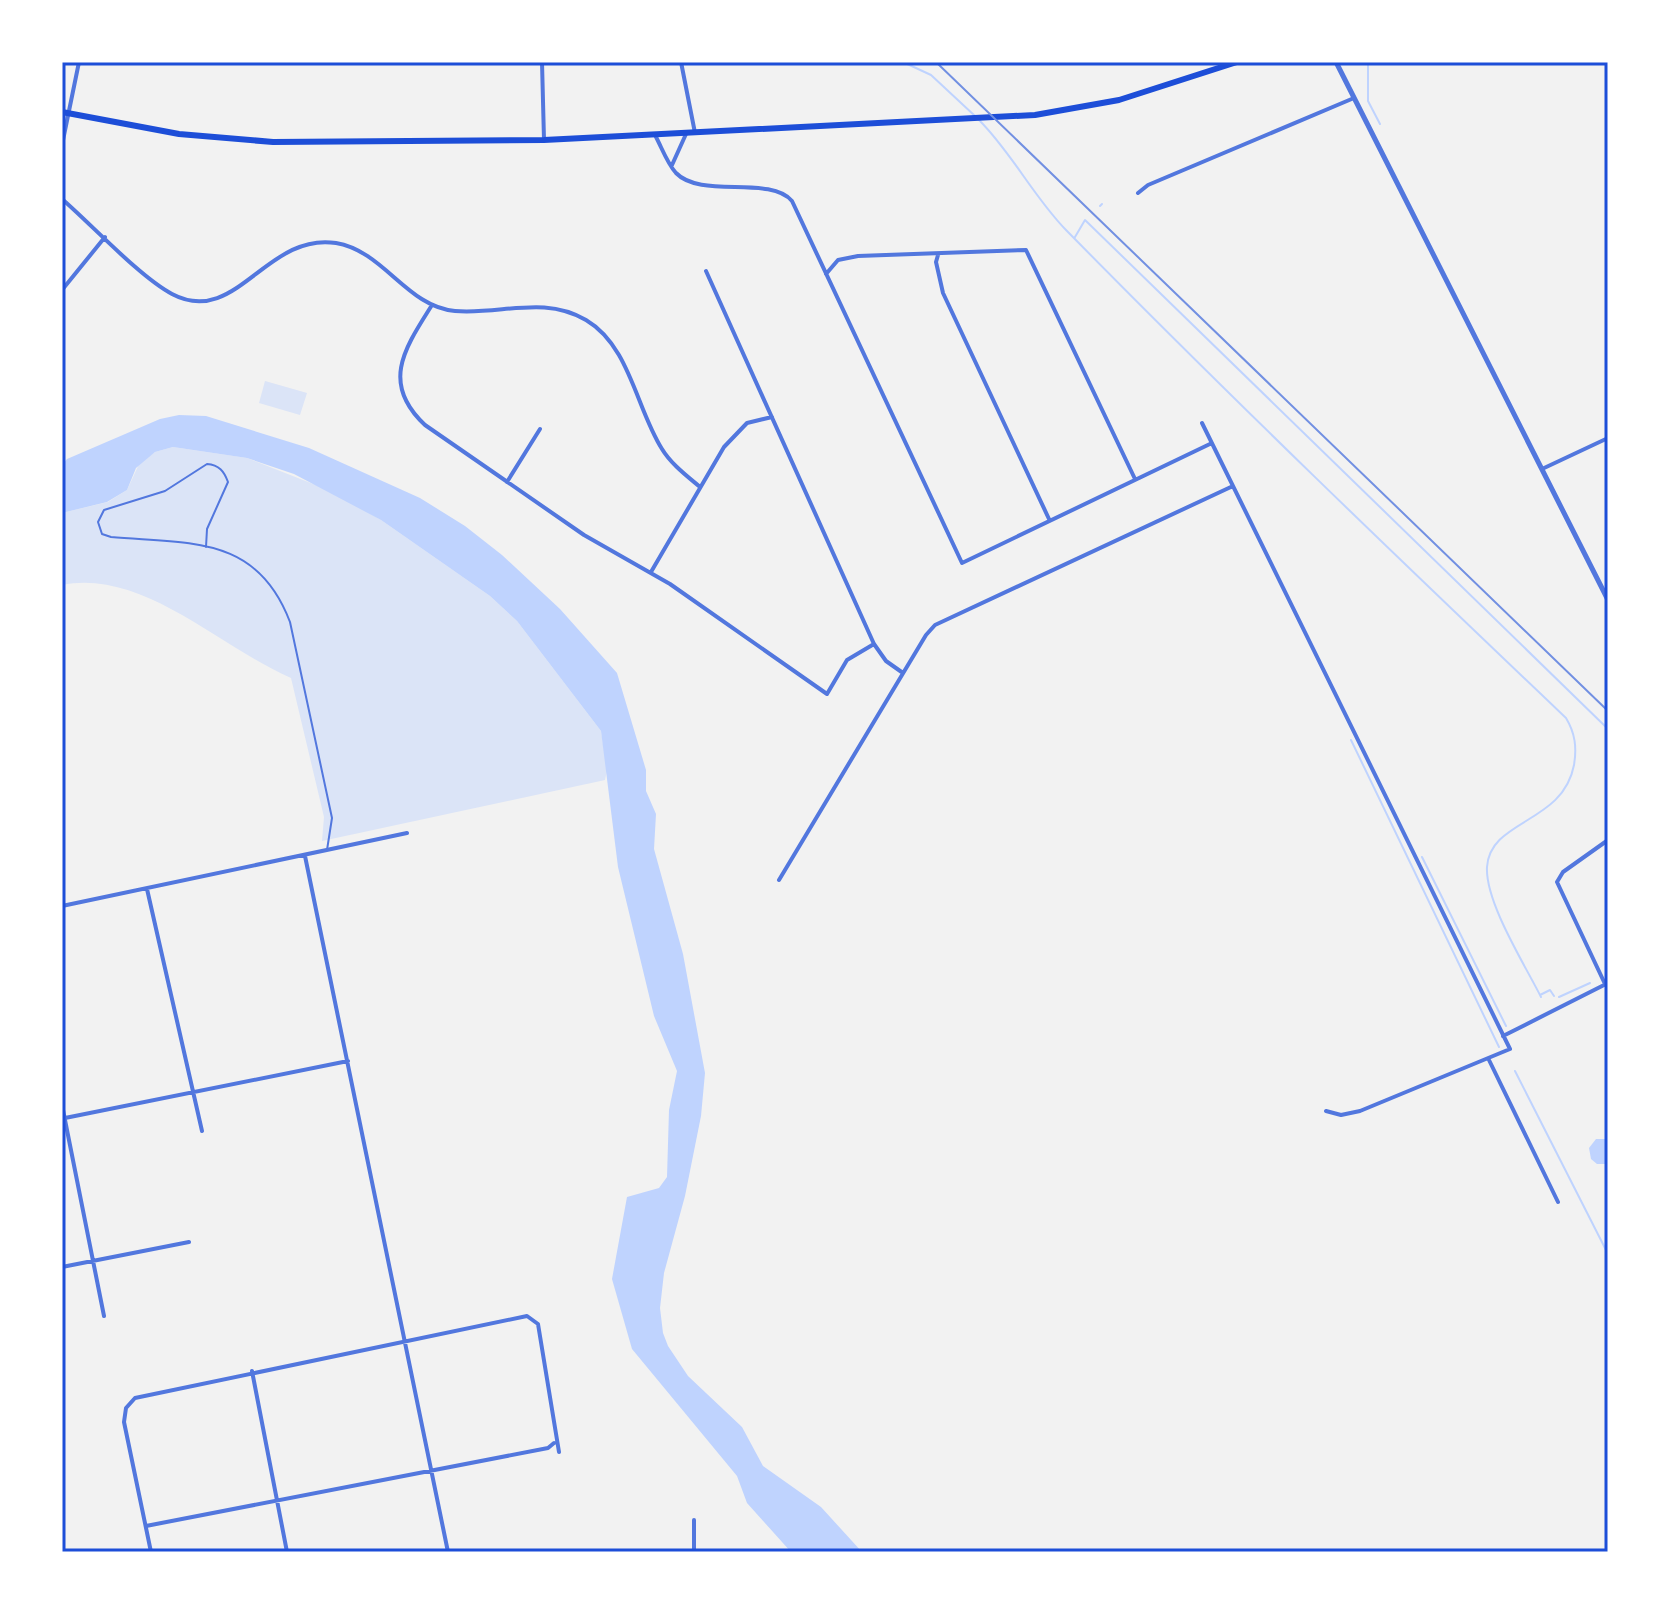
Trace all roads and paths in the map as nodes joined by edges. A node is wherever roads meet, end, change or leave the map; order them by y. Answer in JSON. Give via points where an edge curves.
{"nodes":[{"id":1,"x":79,"y":62,"type":"edge"},
{"id":2,"x":542,"y":62,"type":"edge"},
{"id":3,"x":681,"y":62,"type":"edge"},
{"id":4,"x":1237,"y":62,"type":"edge"},
{"id":5,"x":1336,"y":62,"type":"edge"},
{"id":6,"x":1354,"y":98,"type":"junction"},
{"id":7,"x":65,"y":113,"type":"edge"},
{"id":8,"x":695,"y":133,"type":"junction"},
{"id":9,"x":686,"y":134,"type":"junction"},
{"id":10,"x":655,"y":135,"type":"junction"},
{"id":11,"x":544,"y":140,"type":"junction"},
{"id":12,"x":62,"y":145,"type":"edge"},
{"id":13,"x":672,"y":165,"type":"junction"},
{"id":14,"x":1138,"y":193,"type":"dead end"},
{"id":15,"x":62,"y":199,"type":"edge"},
{"id":16,"x":105,"y":237,"type":"junction"},
{"id":17,"x":938,"y":254,"type":"junction"},
{"id":18,"x":706,"y":271,"type":"dead end"},
{"id":19,"x":826,"y":274,"type":"junction"},
{"id":20,"x":62,"y":290,"type":"edge"},
{"id":21,"x":432,"y":305,"type":"junction"},
{"id":22,"x":772,"y":417,"type":"junction"},
{"id":23,"x":1202,"y":423,"type":"dead end"},
{"id":24,"x":540,"y":429,"type":"dead end"},
{"id":25,"x":1608,"y":438,"type":"edge"},
{"id":26,"x":1212,"y":443,"type":"junction"},
{"id":27,"x":1542,"y":469,"type":"junction"},
{"id":28,"x":1135,"y":479,"type":"junction"},
{"id":29,"x":507,"y":482,"type":"junction"},
{"id":30,"x":1233,"y":486,"type":"junction"},
{"id":31,"x":700,"y":487,"type":"junction"},
{"id":32,"x":1049,"y":519,"type":"junction"},
{"id":33,"x":206,"y":547,"type":"junction"},
{"id":34,"x":651,"y":572,"type":"junction"},
{"id":35,"x":1608,"y":600,"type":"edge"},
{"id":36,"x":874,"y":644,"type":"junction"},
{"id":37,"x":903,"y":673,"type":"junction"},
{"id":38,"x":407,"y":833,"type":"dead end"},
{"id":39,"x":1608,"y":840,"type":"edge"},
{"id":40,"x":327,"y":851,"type":"junction"},
{"id":41,"x":305,"y":856,"type":"junction"},
{"id":42,"x":779,"y":880,"type":"dead end"},
{"id":43,"x":147,"y":889,"type":"junction"},
{"id":44,"x":62,"y":906,"type":"edge"},
{"id":45,"x":1607,"y":983,"type":"edge"},
{"id":46,"x":1503,"y":1036,"type":"junction"},
{"id":47,"x":1489,"y":1059,"type":"junction"},
{"id":48,"x":348,"y":1061,"type":"junction"},
{"id":49,"x":190,"y":1092,"type":"junction"},
{"id":50,"x":62,"y":1105,"type":"edge"},
{"id":51,"x":1326,"y":1111,"type":"dead end"},
{"id":52,"x":65,"y":1118,"type":"junction"},
{"id":53,"x":202,"y":1131,"type":"dead end"},
{"id":54,"x":1558,"y":1202,"type":"dead end"},
{"id":55,"x":189,"y":1242,"type":"dead end"},
{"id":56,"x":93,"y":1262,"type":"junction"},
{"id":57,"x":62,"y":1267,"type":"edge"},
{"id":58,"x":104,"y":1316,"type":"dead end"},
{"id":59,"x":406,"y":1339,"type":"junction"},
{"id":60,"x":252,"y":1371,"type":"junction"},
{"id":61,"x":554,"y":1443,"type":"junction"},
{"id":62,"x":559,"y":1452,"type":"dead end"},
{"id":63,"x":431,"y":1468,"type":"junction"},
{"id":64,"x":277,"y":1502,"type":"junction"},
{"id":65,"x":694,"y":1520,"type":"dead end"},
{"id":66,"x":146,"y":1526,"type":"junction"},
{"id":67,"x":151,"y":1552,"type":"edge"},
{"id":68,"x":287,"y":1552,"type":"edge"},
{"id":69,"x":448,"y":1552,"type":"edge"},
{"id":70,"x":694,"y":1552,"type":"edge"}],
"edges":[{"from":1,"to":7,"type":"street"},
{"from":2,"to":11,"type":"street"},
{"from":3,"to":8,"type":"street"},
{"from":4,"to":8,"type":"main road","via":[[1156,90],[1059,112]]},
{"from":5,"to":6,"type":"street"},
{"from":6,"to":14,"type":"street"},
{"from":6,"to":27,"type":"street"},
{"from":7,"to":11,"type":"main road","via":[[179,134],[273,142]]},
{"from":7,"to":12,"type":"street"},
{"from":8,"to":9,"type":"main road"},
{"from":9,"to":10,"type":"main road"},
{"from":9,"to":13,"type":"street"},
{"from":10,"to":11,"type":"main road"},
{"from":10,"to":13,"type":"street"},
{"from":13,"to":19,"type":"street","via":[[690,180],[785,194]]},
{"from":15,"to":16,"type":"street"},
{"from":16,"to":20,"type":"street"},
{"from":16,"to":21,"type":"street","via":[[166,290],[189,300],[221,297],[279,255],[299,245],[326,242],[364,253]]},
{"from":17,"to":19,"type":"street","via":[[846,258]]},
{"from":17,"to":28,"type":"street","via":[[1026,250]]},
{"from":17,"to":32,"type":"street","via":[[943,293]]},
{"from":18,"to":22,"type":"street"},
{"from":19,"to":32,"type":"street","via":[[962,563]]},
{"from":21,"to":29,"type":"street","via":[[404,353],[403,395],[425,425]]},
{"from":21,"to":31,"type":"street","via":[[456,311],[553,306],[596,326],[625,369],[663,451]]},
{"from":22,"to":31,"type":"street","via":[[738,431]]},
{"from":22,"to":36,"type":"street"},
{"from":23,"to":26,"type":"street"},
{"from":24,"to":29,"type":"street"},
{"from":25,"to":27,"type":"street"},
{"from":26,"to":28,"type":"street"},
{"from":26,"to":30,"type":"street"},
{"from":27,"to":35,"type":"street"},
{"from":28,"to":32,"type":"street"},
{"from":29,"to":34,"type":"street","via":[[584,535]]},
{"from":30,"to":37,"type":"street","via":[[942,621],[926,635]]},
{"from":30,"to":46,"type":"street"},
{"from":31,"to":34,"type":"street"},
{"from":33,"to":33,"type":"lane","via":[[111,537],[102,534],[98,522],[104,510],[165,491],[213,465],[228,482],[207,529]]},
{"from":33,"to":40,"type":"lane","via":[[246,559],[285,611],[332,818]]},
{"from":34,"to":36,"type":"street","via":[[827,694],[847,660]]},
{"from":36,"to":37,"type":"street"},
{"from":37,"to":42,"type":"street"},
{"from":38,"to":40,"type":"street"},
{"from":39,"to":45,"type":"street","via":[[1558,879]]},
{"from":40,"to":41,"type":"street"},
{"from":41,"to":43,"type":"street"},
{"from":41,"to":48,"type":"street"},
{"from":43,"to":44,"type":"street"},
{"from":43,"to":49,"type":"street"},
{"from":45,"to":46,"type":"street"},
{"from":46,"to":47,"type":"street","via":[[1510,1049]]},
{"from":47,"to":51,"type":"street","via":[[1360,1111]]},
{"from":47,"to":54,"type":"street"},
{"from":48,"to":49,"type":"street"},
{"from":48,"to":59,"type":"street"},
{"from":49,"to":52,"type":"street"},
{"from":49,"to":53,"type":"street"},
{"from":50,"to":52,"type":"street"},
{"from":52,"to":56,"type":"street"},
{"from":55,"to":56,"type":"street"},
{"from":56,"to":57,"type":"street"},
{"from":56,"to":58,"type":"street"},
{"from":59,"to":60,"type":"street"},
{"from":59,"to":61,"type":"street","via":[[532,1318],[538,1324],[557,1429]]},
{"from":59,"to":63,"type":"street"},
{"from":60,"to":64,"type":"street"},
{"from":60,"to":66,"type":"street","via":[[135,1398],[126,1408],[124,1422]]},
{"from":61,"to":62,"type":"street"},
{"from":61,"to":63,"type":"street"},
{"from":63,"to":64,"type":"street"},
{"from":63,"to":69,"type":"street"},
{"from":64,"to":66,"type":"street"},
{"from":64,"to":68,"type":"street"},
{"from":65,"to":70,"type":"street"},
{"from":66,"to":67,"type":"street"}]}
